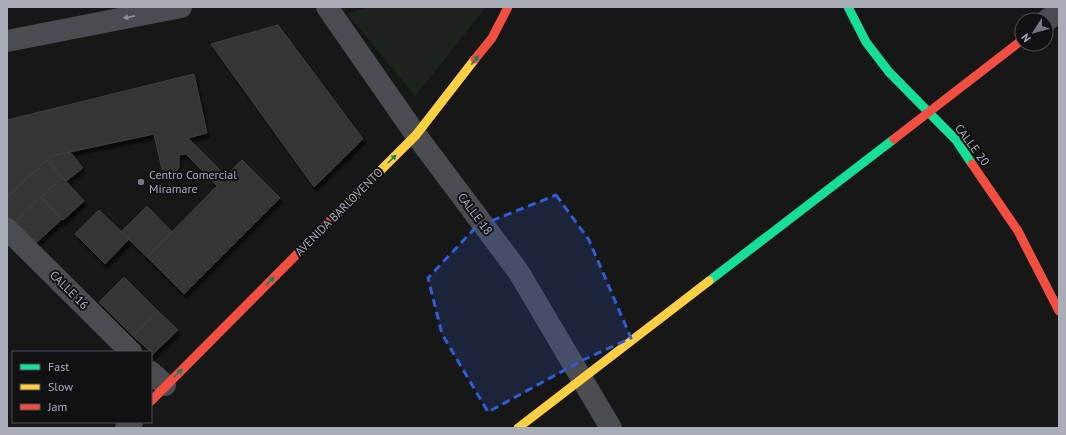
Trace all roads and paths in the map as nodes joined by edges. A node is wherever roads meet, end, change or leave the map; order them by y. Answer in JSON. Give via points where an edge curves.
{"nodes":[{"id":1,"x":181,"y":7,"type":"edge"},
{"id":2,"x":327,"y":7,"type":"edge"},
{"id":3,"x":508,"y":7,"type":"edge"},
{"id":4,"x":848,"y":7,"type":"edge"},
{"id":5,"x":7,"y":41,"type":"edge"},
{"id":6,"x":1014,"y":46,"type":"edge"},
{"id":7,"x":929,"y":112,"type":"junction"},
{"id":8,"x":416,"y":135,"type":"junction"},
{"id":9,"x":7,"y":229,"type":"edge"},
{"id":10,"x":1059,"y":311,"type":"edge"},
{"id":11,"x":130,"y":351,"type":"edge"},
{"id":12,"x":583,"y":378,"type":"junction"},
{"id":13,"x":156,"y":386,"type":"edge"},
{"id":14,"x":518,"y":428,"type":"edge"},
{"id":15,"x":611,"y":428,"type":"edge"}],
"edges":[{"from":1,"to":5,"type":"street","one_way":true},
{"from":2,"to":8,"type":"street","name":"CALLE 18"},
{"from":8,"to":3,"type":"street","name":"AVENIDA BARLOVENTO","one_way":true,"via":[[492,38]]},
{"from":4,"to":7,"type":"street","name":"CALLE 20","via":[[866,42],[889,72]]},
{"from":6,"to":7,"type":"street"},
{"from":7,"to":10,"type":"street","name":"CALLE 20","via":[[956,140],[1018,231]]},
{"from":7,"to":12,"type":"street"},
{"from":8,"to":12,"type":"street","name":"CALLE 18","via":[[518,271]]},
{"from":13,"to":8,"type":"street","name":"AVENIDA BARLOVENTO","one_way":true},
{"from":9,"to":11,"type":"street","name":"CALLE 16"},
{"from":12,"to":14,"type":"street"},
{"from":12,"to":15,"type":"street","name":"CALLE 18"}]}
